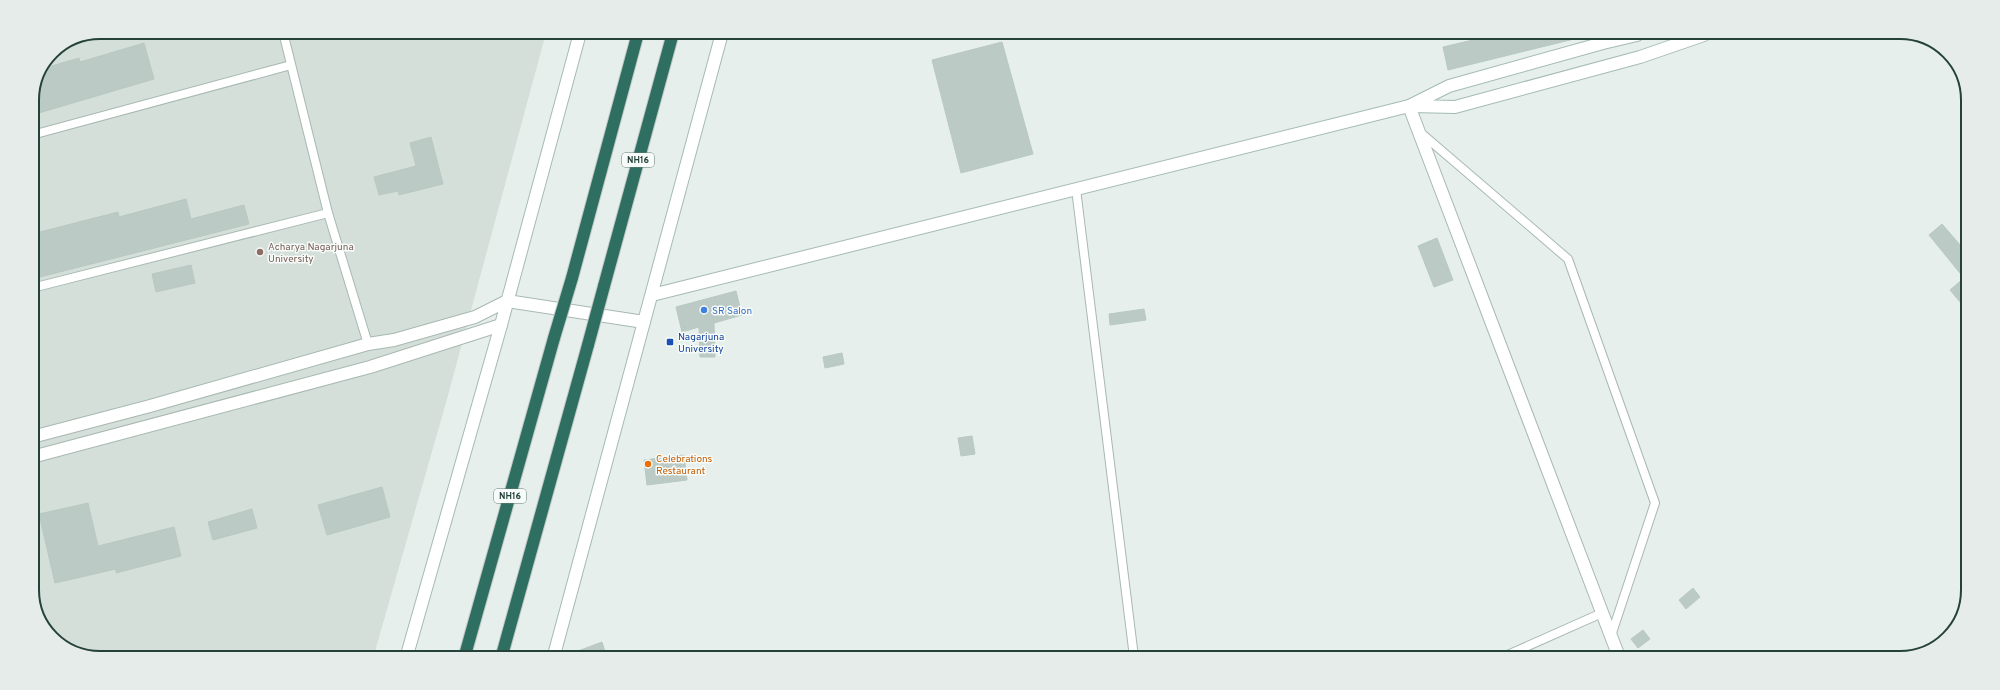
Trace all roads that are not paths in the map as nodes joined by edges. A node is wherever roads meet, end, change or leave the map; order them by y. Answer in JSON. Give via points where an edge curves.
{"nodes":[{"id":1,"x":285,"y":39,"type":"edge"},
{"id":2,"x":578,"y":39,"type":"edge"},
{"id":3,"x":636,"y":39,"type":"edge"},
{"id":4,"x":671,"y":39,"type":"edge"},
{"id":5,"x":720,"y":39,"type":"edge"},
{"id":6,"x":1620,"y":39,"type":"edge"},
{"id":7,"x":1692,"y":39,"type":"edge"},
{"id":8,"x":291,"y":65,"type":"junction"},
{"id":9,"x":1409,"y":106,"type":"junction"},
{"id":10,"x":1418,"y":130,"type":"junction"},
{"id":11,"x":39,"y":133,"type":"edge"},
{"id":12,"x":1076,"y":189,"type":"junction"},
{"id":13,"x":328,"y":213,"type":"junction"},
{"id":14,"x":39,"y":286,"type":"edge"},
{"id":15,"x":652,"y":295,"type":"junction"},
{"id":16,"x":507,"y":301,"type":"junction"},
{"id":17,"x":644,"y":322,"type":"junction"},
{"id":18,"x":501,"y":325,"type":"junction"},
{"id":19,"x":368,"y":344,"type":"junction"},
{"id":20,"x":39,"y":435,"type":"edge"},
{"id":21,"x":39,"y":455,"type":"edge"},
{"id":22,"x":1602,"y":613,"type":"junction"},
{"id":23,"x":1611,"y":636,"type":"junction"},
{"id":24,"x":409,"y":651,"type":"edge"},
{"id":25,"x":466,"y":651,"type":"edge"},
{"id":26,"x":503,"y":651,"type":"edge"},
{"id":27,"x":555,"y":651,"type":"edge"},
{"id":28,"x":1133,"y":651,"type":"edge"},
{"id":29,"x":1516,"y":651,"type":"edge"},
{"id":30,"x":1617,"y":651,"type":"edge"}],
"edges":[{"from":1,"to":8,"type":"lane"},
{"from":2,"to":16,"type":"main road"},
{"from":3,"to":25,"type":"highway","number":"NH16","bridge":true,"via":[[572,278]]},
{"from":4,"to":26,"type":"highway","number":"NH16","bridge":true},
{"from":5,"to":15,"type":"main road"},
{"from":6,"to":9,"type":"main road","via":[[1448,86]]},
{"from":7,"to":9,"type":"main road","via":[[1640,57],[1455,106]]},
{"from":8,"to":11,"type":"lane"},
{"from":8,"to":13,"type":"lane"},
{"from":9,"to":10,"type":"main road"},
{"from":9,"to":12,"type":"main road"},
{"from":10,"to":22,"type":"main road"},
{"from":10,"to":23,"type":"lane","via":[[1568,259],[1655,503]]},
{"from":12,"to":15,"type":"main road"},
{"from":12,"to":28,"type":"lane"},
{"from":13,"to":14,"type":"lane"},
{"from":13,"to":19,"type":"lane"},
{"from":15,"to":17,"type":"main road"},
{"from":16,"to":17,"type":"main road"},
{"from":16,"to":18,"type":"main road"},
{"from":16,"to":19,"type":"main road","via":[[475,317],[394,340]]},
{"from":17,"to":27,"type":"main road"},
{"from":18,"to":21,"type":"main road","via":[[370,367]]},
{"from":18,"to":24,"type":"main road"},
{"from":19,"to":20,"type":"main road"},
{"from":22,"to":23,"type":"main road"},
{"from":22,"to":29,"type":"lane"},
{"from":23,"to":30,"type":"main road"}]}
